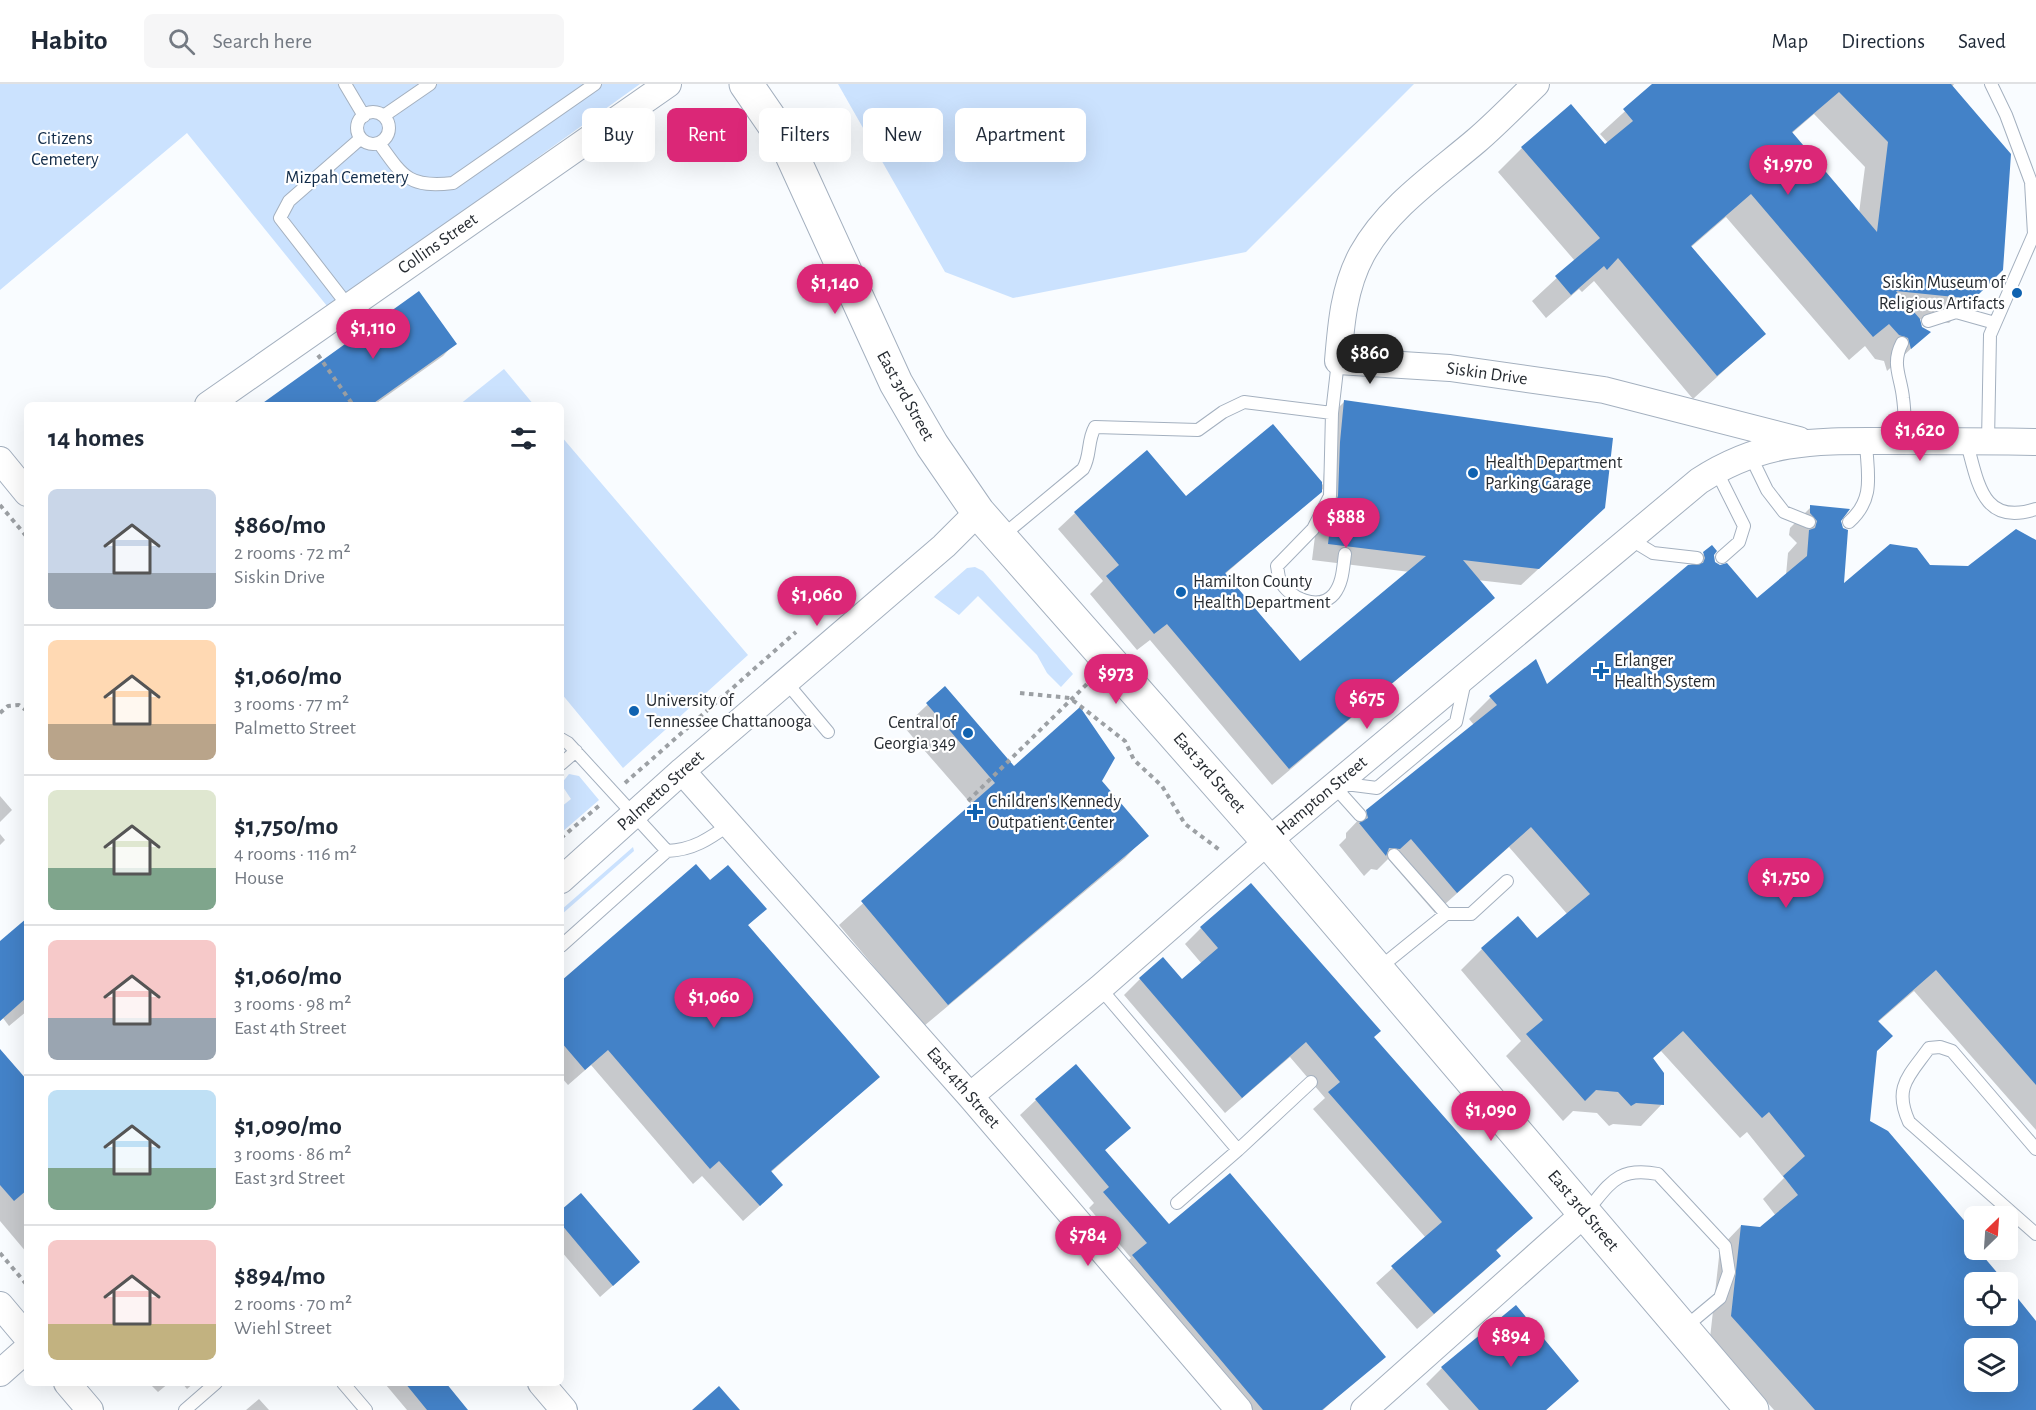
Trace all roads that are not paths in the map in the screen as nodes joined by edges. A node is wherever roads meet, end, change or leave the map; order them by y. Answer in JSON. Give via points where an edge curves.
{"nodes":[{"id":1,"x":345,"y":84,"type":"edge"},
{"id":2,"x":430,"y":84,"type":"edge"},
{"id":3,"x":595,"y":84,"type":"edge"},
{"id":4,"x":668,"y":84,"type":"edge"},
{"id":5,"x":746,"y":84,"type":"edge"},
{"id":6,"x":1536,"y":84,"type":"edge"},
{"id":7,"x":1991,"y":84,"type":"edge"},
{"id":8,"x":385,"y":115,"type":"junction"},
{"id":9,"x":364,"y":116,"type":"junction"},
{"id":10,"x":360,"y":139,"type":"junction"},
{"id":11,"x":379,"y":143,"type":"junction"},
{"id":12,"x":2034,"y":243,"type":"edge"},
{"id":13,"x":349,"y":307,"type":"junction"},
{"id":14,"x":1928,"y":321,"type":"dead end"},
{"id":15,"x":1995,"y":324,"type":"junction"},
{"id":16,"x":1902,"y":343,"type":"dead end"},
{"id":17,"x":1338,"y":361,"type":"junction"},
{"id":18,"x":212,"y":402,"type":"edge"},
{"id":19,"x":1332,"y":413,"type":"junction"},
{"id":20,"x":1805,"y":441,"type":"junction"},
{"id":21,"x":1866,"y":441,"type":"junction"},
{"id":22,"x":1905,"y":441,"type":"junction"},
{"id":23,"x":1977,"y":441,"type":"junction"},
{"id":24,"x":2036,"y":442,"type":"edge"},
{"id":25,"x":1750,"y":455,"type":"junction"},
{"id":26,"x":0,"y":460,"type":"edge"},
{"id":27,"x":1716,"y":470,"type":"junction"},
{"id":28,"x":24,"y":489,"type":"edge"},
{"id":29,"x":2036,"y":509,"type":"edge"},
{"id":30,"x":978,"y":512,"type":"junction"},
{"id":31,"x":1809,"y":522,"type":"dead end"},
{"id":32,"x":1849,"y":522,"type":"dead end"},
{"id":33,"x":1000,"y":537,"type":"junction"},
{"id":34,"x":1630,"y":539,"type":"junction"},
{"id":35,"x":1345,"y":554,"type":"dead end"},
{"id":36,"x":1722,"y":557,"type":"dead end"},
{"id":37,"x":1696,"y":558,"type":"dead end"},
{"id":38,"x":786,"y":682,"type":"junction"},
{"id":39,"x":828,"y":732,"type":"dead end"},
{"id":40,"x":564,"y":741,"type":"edge"},
{"id":41,"x":576,"y":751,"type":"junction"},
{"id":42,"x":564,"y":761,"type":"edge"},
{"id":43,"x":682,"y":771,"type":"junction"},
{"id":44,"x":1335,"y":785,"type":"junction"},
{"id":45,"x":634,"y":814,"type":"junction"},
{"id":46,"x":1360,"y":815,"type":"dead end"},
{"id":47,"x":730,"y":824,"type":"junction"},
{"id":48,"x":1268,"y":841,"type":"junction"},
{"id":49,"x":667,"y":850,"type":"junction"},
{"id":50,"x":1394,"y":855,"type":"dead end"},
{"id":51,"x":564,"y":877,"type":"edge"},
{"id":52,"x":1507,"y":881,"type":"dead end"},
{"id":53,"x":1446,"y":914,"type":"junction"},
{"id":54,"x":564,"y":943,"type":"edge"},
{"id":55,"x":1377,"y":970,"type":"junction"},
{"id":56,"x":1100,"y":988,"type":"junction"},
{"id":57,"x":1311,"y":1083,"type":"dead end"},
{"id":58,"x":970,"y":1096,"type":"junction"},
{"id":59,"x":2036,"y":1149,"type":"edge"},
{"id":60,"x":1238,"y":1150,"type":"junction"},
{"id":61,"x":1177,"y":1203,"type":"dead end"},
{"id":62,"x":1585,"y":1214,"type":"junction"},
{"id":63,"x":2036,"y":1234,"type":"edge"},
{"id":64,"x":0,"y":1305,"type":"edge"},
{"id":65,"x":1683,"y":1329,"type":"junction"},
{"id":66,"x":24,"y":1333,"type":"edge"},
{"id":67,"x":24,"y":1352,"type":"edge"},
{"id":68,"x":0,"y":1373,"type":"edge"},
{"id":69,"x":70,"y":1386,"type":"edge"},
{"id":70,"x":213,"y":1386,"type":"edge"},
{"id":71,"x":346,"y":1386,"type":"edge"},
{"id":72,"x":544,"y":1386,"type":"edge"},
{"id":73,"x":90,"y":1410,"type":"edge"},
{"id":74,"x":185,"y":1410,"type":"edge"},
{"id":75,"x":366,"y":1410,"type":"edge"},
{"id":76,"x":564,"y":1410,"type":"edge"},
{"id":77,"x":1239,"y":1410,"type":"edge"},
{"id":78,"x":1364,"y":1410,"type":"edge"},
{"id":79,"x":1752,"y":1410,"type":"edge"}],
"edges":[{"from":1,"to":9,"type":"lane"},
{"from":2,"to":8,"type":"lane"},
{"from":3,"to":11,"type":"lane","via":[[453,183],[426,186],[399,172]]},
{"from":4,"to":13,"type":"street","name":"Collins Street"},
{"from":5,"to":30,"type":"main road","name":"East 3rd Street","via":[[786,142],[896,383],[932,446]]},
{"from":6,"to":17,"type":"street","via":[[1476,141],[1419,187],[1376,233],[1362,255],[1343,304]]},
{"from":7,"to":12,"type":"lane","via":[[2031,182]]},
{"from":8,"to":9,"type":"lane","via":[[368,112]]},
{"from":8,"to":11,"type":"lane","via":[[389,134]]},
{"from":9,"to":10,"type":"lane","via":[[357,124]]},
{"from":10,"to":11,"type":"lane","via":[[370,145]]},
{"from":10,"to":13,"type":"lane","via":[[289,201],[280,218]]},
{"from":12,"to":15,"type":"lane"},
{"from":13,"to":18,"type":"street","name":"Collins Street"},
{"from":14,"to":15,"type":"lane","via":[[1956,312]]},
{"from":15,"to":23,"type":"lane","via":[[1990,334]]},
{"from":16,"to":22,"type":"lane","via":[[1896,370],[1903,396]]},
{"from":17,"to":19,"type":"lane"},
{"from":17,"to":20,"type":"street","name":"Siskin Drive","via":[[1450,368],[1604,390]]},
{"from":19,"to":33,"type":"lane","via":[[1244,402],[1198,430],[1095,427],[1083,469]]},
{"from":19,"to":35,"type":"lane","via":[[1330,496],[1313,528],[1277,566],[1280,580],[1295,598],[1318,603],[1332,597],[1340,584]]},
{"from":20,"to":21,"type":"street"},
{"from":20,"to":25,"type":"street","name":"Hampton Street"},
{"from":21,"to":22,"type":"street"},
{"from":21,"to":32,"type":"lane","via":[[1868,496]]},
{"from":22,"to":23,"type":"street"},
{"from":23,"to":24,"type":"street"},
{"from":23,"to":29,"type":"lane","via":[[1983,496],[1997,511],[2017,516]]},
{"from":25,"to":27,"type":"street","name":"Hampton Street"},
{"from":25,"to":31,"type":"lane","via":[[1767,490],[1784,512]]},
{"from":26,"to":28,"type":"street"},
{"from":27,"to":34,"type":"street","name":"Hampton Street"},
{"from":27,"to":36,"type":"lane","via":[[1744,526],[1738,542]]},
{"from":30,"to":33,"type":"main road","name":"East 3rd Street"},
{"from":30,"to":38,"type":"street","name":"Palmetto Street"},
{"from":33,"to":48,"type":"main road","name":"East 3rd Street"},
{"from":34,"to":37,"type":"lane","via":[[1653,553]]},
{"from":34,"to":44,"type":"street","name":"Hampton Street"},
{"from":38,"to":39,"type":"lane"},
{"from":38,"to":43,"type":"street","name":"Palmetto Street"},
{"from":40,"to":41,"type":"lane"},
{"from":41,"to":42,"type":"lane"},
{"from":41,"to":45,"type":"lane"},
{"from":43,"to":45,"type":"street","name":"Palmetto Street"},
{"from":43,"to":47,"type":"street","name":"East 4th Street"},
{"from":44,"to":46,"type":"lane"},
{"from":44,"to":48,"type":"street","name":"Hampton Street"},
{"from":45,"to":49,"type":"lane"},
{"from":45,"to":51,"type":"street","name":"Palmetto Street"},
{"from":47,"to":49,"type":"lane","via":[[692,848]]},
{"from":47,"to":58,"type":"street","name":"East 4th Street"},
{"from":48,"to":55,"type":"main road","name":"East 3rd Street"},
{"from":48,"to":56,"type":"street","name":"Hampton Street"},
{"from":49,"to":54,"type":"lane"},
{"from":50,"to":53,"type":"lane"},
{"from":52,"to":53,"type":"lane","via":[[1471,914]]},
{"from":53,"to":55,"type":"lane"},
{"from":55,"to":62,"type":"main road","name":"East 3rd Street"},
{"from":56,"to":58,"type":"street","name":"Hampton Street"},
{"from":56,"to":60,"type":"lane"},
{"from":57,"to":60,"type":"lane"},
{"from":58,"to":77,"type":"street","name":"East 4th Street"},
{"from":59,"to":63,"type":"lane","via":[[1952,1051],[1929,1048],[1905,1080],[1901,1092],[1910,1122]]},
{"from":60,"to":61,"type":"lane"},
{"from":62,"to":65,"type":"main road","name":"East 3rd Street"},
{"from":62,"to":65,"type":"lane","via":[[1618,1176],[1642,1171],[1658,1174],[1725,1246],[1729,1272],[1720,1298]]},
{"from":62,"to":78,"type":"street"},
{"from":64,"to":66,"type":"street"},
{"from":65,"to":79,"type":"main road","name":"East 3rd Street"},
{"from":67,"to":68,"type":"street"},
{"from":69,"to":73,"type":"street"},
{"from":70,"to":74,"type":"lane"},
{"from":71,"to":75,"type":"lane"},
{"from":72,"to":76,"type":"street"}]}
